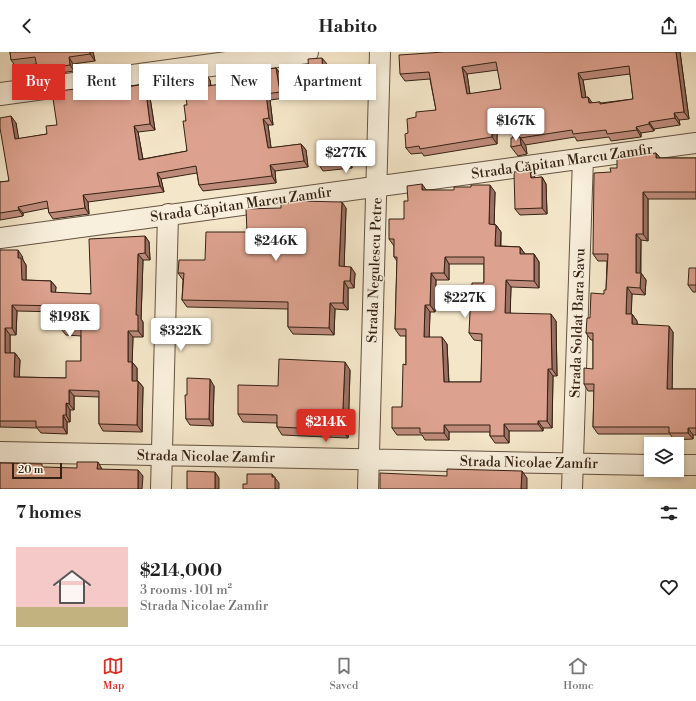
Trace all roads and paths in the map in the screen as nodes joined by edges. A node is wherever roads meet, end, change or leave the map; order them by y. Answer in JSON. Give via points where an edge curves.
{"nodes":[{"id":1,"x":307,"y":52,"type":"edge"},
{"id":2,"x":380,"y":52,"type":"edge"},
{"id":3,"x":0,"y":94,"type":"edge"},
{"id":4,"x":696,"y":143,"type":"edge"},
{"id":5,"x":583,"y":158,"type":"junction"},
{"id":6,"x":376,"y":186,"type":"junction"},
{"id":7,"x":168,"y":214,"type":"junction"},
{"id":8,"x":0,"y":238,"type":"edge"},
{"id":9,"x":0,"y":452,"type":"edge"},
{"id":10,"x":162,"y":455,"type":"junction"},
{"id":11,"x":368,"y":459,"type":"junction"},
{"id":12,"x":573,"y":463,"type":"junction"},
{"id":13,"x":644,"y":465,"type":"edge"},
{"id":14,"x":684,"y":465,"type":"edge"},
{"id":15,"x":696,"y":465,"type":"edge"},
{"id":16,"x":162,"y":489,"type":"edge"},
{"id":17,"x":368,"y":489,"type":"edge"},
{"id":18,"x":572,"y":489,"type":"edge"}],
"edges":[{"from":1,"to":3,"type":"street"},
{"from":2,"to":6,"type":"street","name":"Strada Negulescu Petre"},
{"from":4,"to":5,"type":"street","name":"Strada Căpitan Marcu Zamfir"},
{"from":5,"to":6,"type":"street","name":"Strada Căpitan Marcu Zamfir"},
{"from":5,"to":12,"type":"street","name":"Strada Soldat Bara Savu"},
{"from":6,"to":7,"type":"street","name":"Strada Căpitan Marcu Zamfir"},
{"from":6,"to":11,"type":"street","name":"Strada Negulescu Petre"},
{"from":7,"to":8,"type":"street","name":"Strada Căpitan Marcu Zamfir"},
{"from":7,"to":10,"type":"street"},
{"from":9,"to":10,"type":"street","name":"Strada Nicolae Zamfir"},
{"from":10,"to":11,"type":"street","name":"Strada Nicolae Zamfir"},
{"from":10,"to":16,"type":"street"},
{"from":11,"to":12,"type":"street","name":"Strada Nicolae Zamfir"},
{"from":11,"to":17,"type":"street","name":"Strada Negulescu Petre"},
{"from":12,"to":13,"type":"street","name":"Strada Nicolae Zamfir"},
{"from":12,"to":18,"type":"street","name":"Strada Soldat Bara Savu"},
{"from":14,"to":15,"type":"street"}]}
